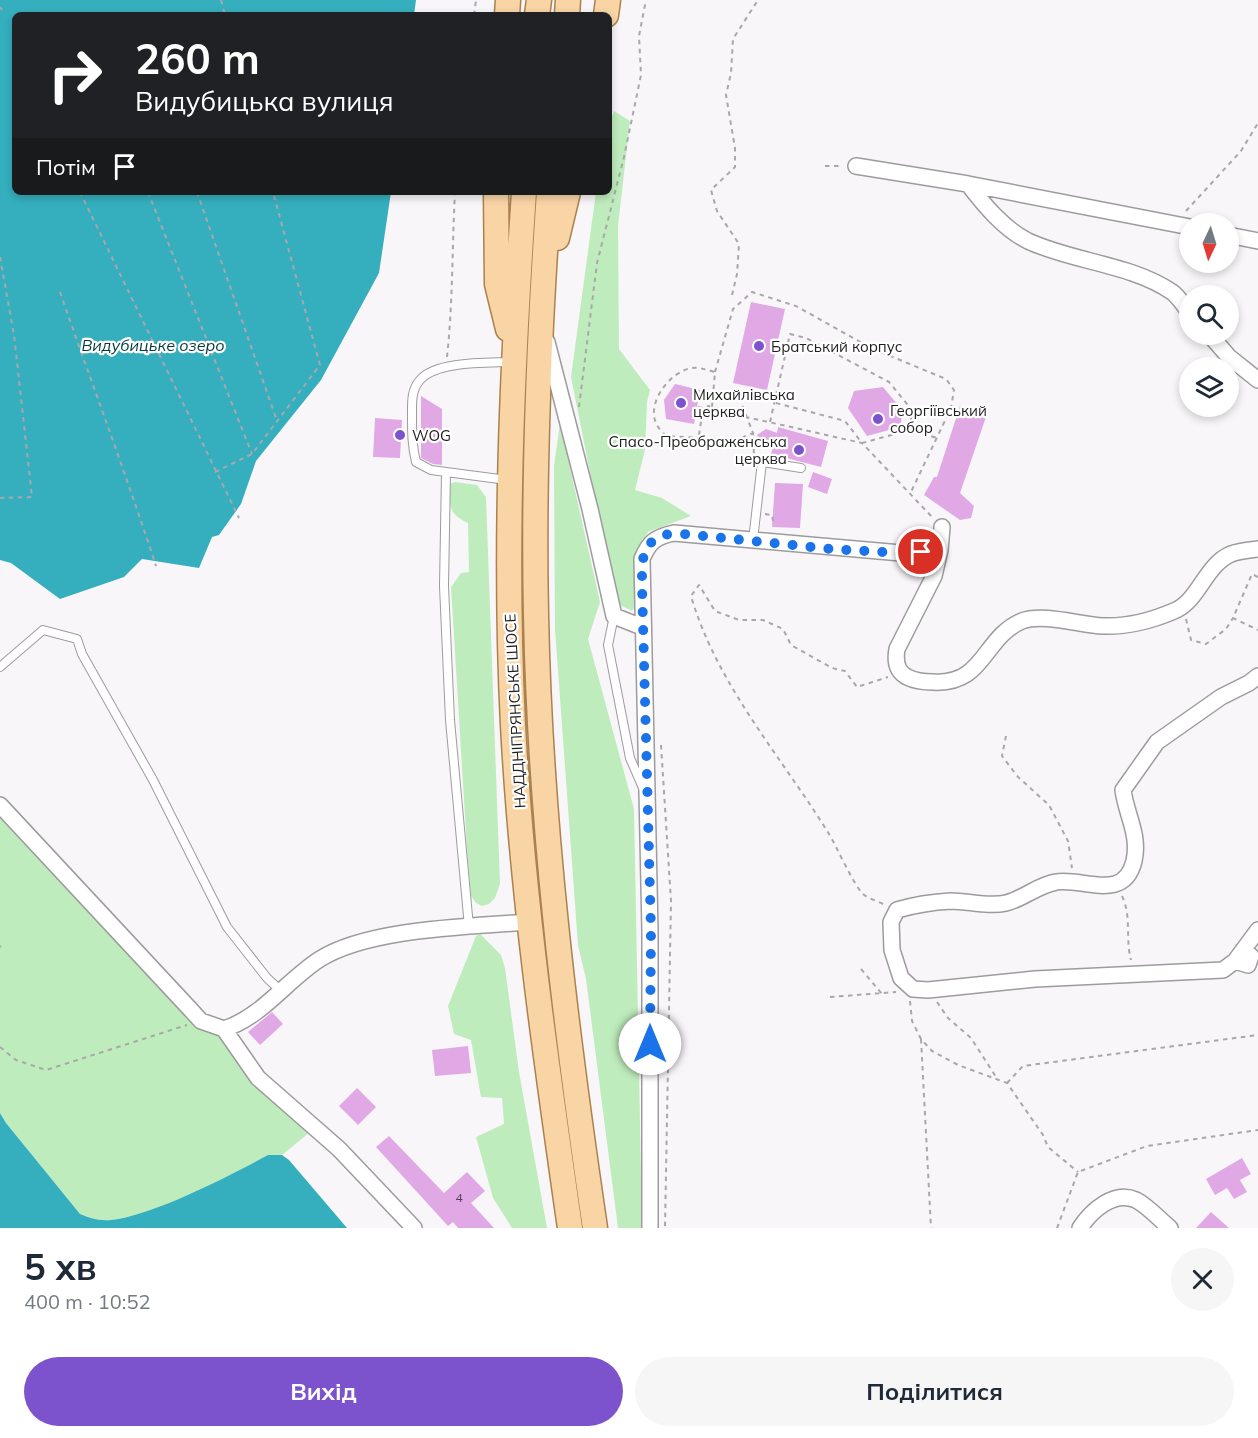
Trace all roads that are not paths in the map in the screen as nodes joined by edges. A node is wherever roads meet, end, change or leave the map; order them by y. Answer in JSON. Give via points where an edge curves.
{"nodes":[{"id":1,"x":856,"y":166,"type":"road end"},
{"id":2,"x":968,"y":184,"type":"junction"},
{"id":3,"x":496,"y":195,"type":"edge"},
{"id":4,"x":524,"y":195,"type":"edge"},
{"id":5,"x":549,"y":195,"type":"edge"},
{"id":6,"x":567,"y":195,"type":"edge"},
{"id":7,"x":1179,"y":225,"type":"edge"},
{"id":8,"x":1239,"y":237,"type":"edge"},
{"id":9,"x":1258,"y":241,"type":"edge"},
{"id":10,"x":1179,"y":299,"type":"edge"},
{"id":11,"x":541,"y":307,"type":"junction"},
{"id":12,"x":1219,"y":345,"type":"edge"},
{"id":13,"x":514,"y":357,"type":"junction"},
{"id":14,"x":1258,"y":380,"type":"edge"},
{"id":15,"x":801,"y":468,"type":"dead end"},
{"id":16,"x":446,"y":473,"type":"junction"},
{"id":17,"x":509,"y":481,"type":"junction"},
{"id":18,"x":942,"y":527,"type":"road end"},
{"id":19,"x":753,"y":540,"type":"junction"},
{"id":20,"x":1258,"y":549,"type":"edge"},
{"id":21,"x":940,"y":550,"type":"junction"},
{"id":22,"x":614,"y":616,"type":"junction"},
{"id":23,"x":642,"y":627,"type":"junction"},
{"id":24,"x":0,"y":667,"type":"edge"},
{"id":25,"x":1258,"y":676,"type":"edge"},
{"id":26,"x":647,"y":797,"type":"junction"},
{"id":27,"x":0,"y":805,"type":"edge"},
{"id":28,"x":528,"y":922,"type":"junction"},
{"id":29,"x":469,"y":927,"type":"junction"},
{"id":30,"x":1258,"y":930,"type":"edge"},
{"id":31,"x":280,"y":990,"type":"junction"},
{"id":32,"x":224,"y":1029,"type":"junction"},
{"id":33,"x":414,"y":1228,"type":"edge"},
{"id":34,"x":570,"y":1228,"type":"edge"},
{"id":35,"x":595,"y":1228,"type":"edge"},
{"id":36,"x":650,"y":1228,"type":"edge"},
{"id":37,"x":1080,"y":1228,"type":"edge"},
{"id":38,"x":1170,"y":1228,"type":"edge"}],
"edges":[{"from":1,"to":2,"type":"street"},
{"from":2,"to":7,"type":"street"},
{"from":2,"to":10,"type":"street","via":[[989,211],[1026,239],[1062,255],[1156,283]]},
{"from":3,"to":13,"type":"main road","via":[[497,284]]},
{"from":4,"to":13,"type":"main road","name":"НАДДНІПРЯНСЬКЕ ШОСЕ"},
{"from":5,"to":11,"type":"main road","name":"НАДДНІПРЯНСЬКЕ ШОСЕ"},
{"from":6,"to":11,"type":"main road"},
{"from":8,"to":9,"type":"street"},
{"from":11,"to":22,"type":"street"},
{"from":11,"to":35,"type":"main road","name":"НАДДНІПРЯНСЬКЕ ШОСЕ","via":[[535,483],[541,724],[555,919]]},
{"from":12,"to":14,"type":"street"},
{"from":13,"to":16,"type":"lane","via":[[446,367],[419,380],[412,394],[412,448],[416,462]]},
{"from":13,"to":17,"type":"main road","name":"НАДДНІПРЯНСЬКЕ ШОСЕ"},
{"from":15,"to":19,"type":"lane","via":[[762,462]]},
{"from":16,"to":17,"type":"lane"},
{"from":16,"to":29,"type":"lane","via":[[444,586],[450,720]]},
{"from":17,"to":28,"type":"main road","name":"НАДДНІПРЯНСЬКЕ ШОСЕ","via":[[513,725]]},
{"from":18,"to":21,"type":"street"},
{"from":19,"to":21,"type":"street","via":[[901,553]]},
{"from":19,"to":23,"type":"street","via":[[674,533],[658,536],[648,544],[642,559]]},
{"from":20,"to":21,"type":"street","via":[[1231,555],[1212,569],[1175,611],[1122,626],[1024,620],[1005,630],[977,668],[958,679],[917,681],[901,672],[895,659],[934,576]]},
{"from":22,"to":23,"type":"street"},
{"from":22,"to":26,"type":"lane","via":[[609,645],[630,758]]},
{"from":23,"to":26,"type":"street"},
{"from":24,"to":31,"type":"lane","via":[[43,630],[77,639],[227,927]]},
{"from":25,"to":30,"type":"street","via":[[1157,742],[1123,790],[1136,837],[1134,862],[1117,883],[1111,886],[1054,882],[1005,904],[950,901],[915,905],[897,910],[891,922],[892,950],[901,978],[921,990],[1035,979],[1223,970]]},
{"from":26,"to":36,"type":"street","via":[[651,931]]},
{"from":27,"to":32,"type":"street","via":[[201,1021]]},
{"from":28,"to":29,"type":"street"},
{"from":28,"to":34,"type":"main road","name":"НАДДНІПРЯНСЬКЕ ШОСЕ"},
{"from":29,"to":31,"type":"street","via":[[396,935],[357,944],[322,958]]},
{"from":31,"to":32,"type":"street","via":[[254,1013]]},
{"from":32,"to":33,"type":"street","via":[[258,1078],[339,1149]]},
{"from":37,"to":38,"type":"street","via":[[1105,1202],[1126,1198],[1136,1200]]}]}
